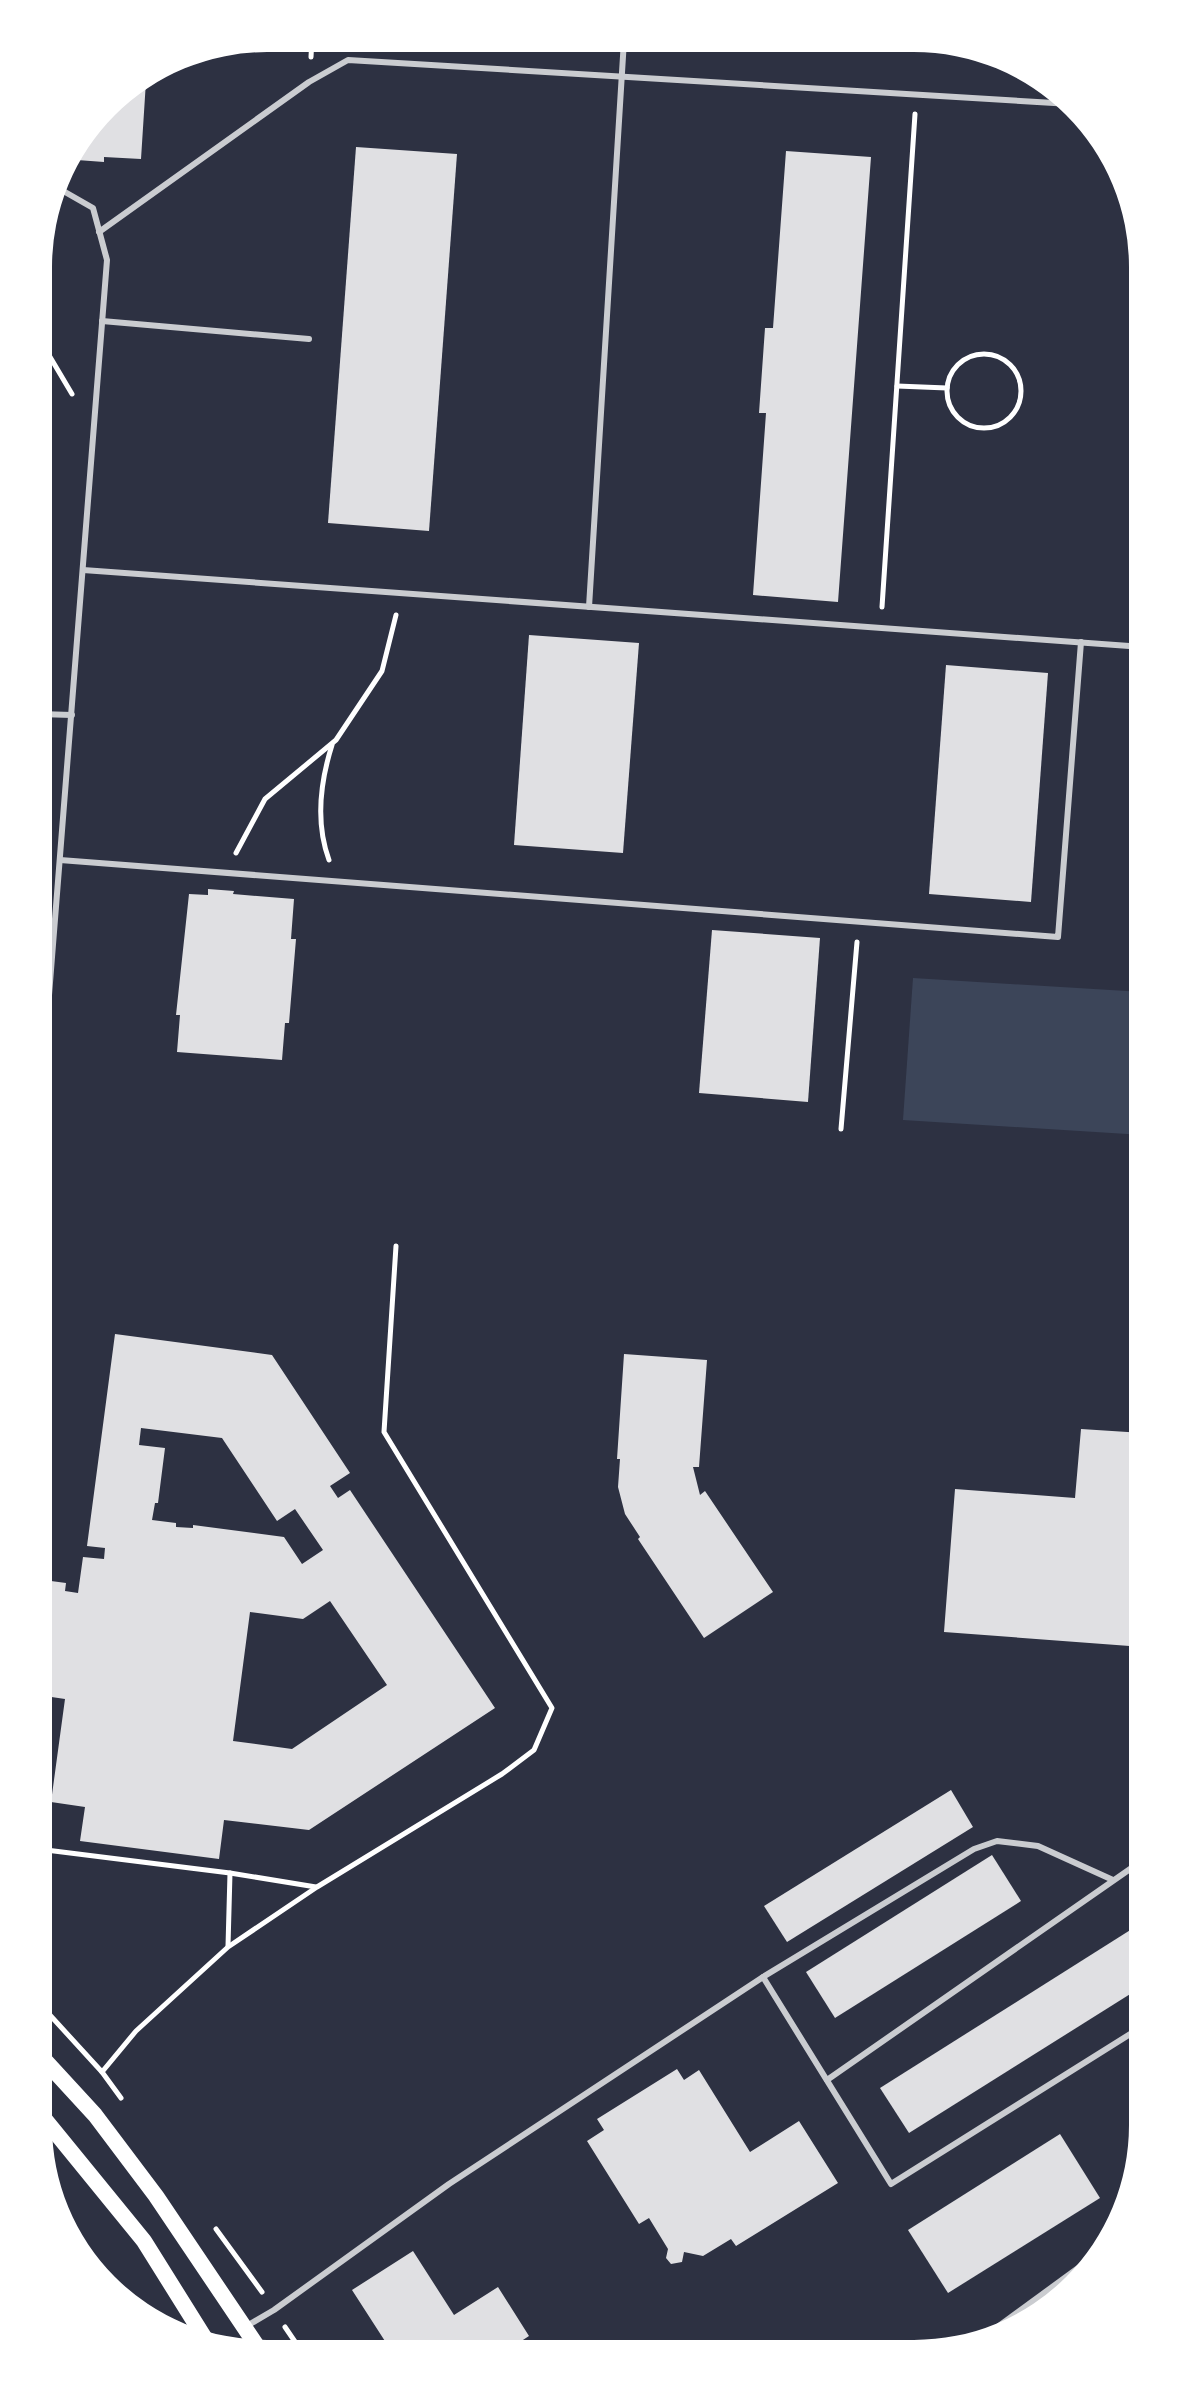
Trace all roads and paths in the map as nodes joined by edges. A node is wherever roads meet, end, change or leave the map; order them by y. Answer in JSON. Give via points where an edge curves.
{"nodes":[{"id":1,"x":623,"y":52,"type":"edge"},
{"id":2,"x":621,"y":75,"type":"junction"},
{"id":3,"x":916,"y":94,"type":"junction"},
{"id":4,"x":1053,"y":103,"type":"edge"},
{"id":5,"x":66,"y":192,"type":"edge"},
{"id":6,"x":99,"y":232,"type":"junction"},
{"id":7,"x":102,"y":321,"type":"junction"},
{"id":8,"x":309,"y":339,"type":"dead end"},
{"id":9,"x":52,"y":360,"type":"edge"},
{"id":10,"x":897,"y":386,"type":"junction"},
{"id":11,"x":947,"y":388,"type":"junction"},
{"id":12,"x":94,"y":430,"type":"junction"},
{"id":13,"x":83,"y":570,"type":"junction"},
{"id":14,"x":401,"y":593,"type":"junction"},
{"id":15,"x":589,"y":607,"type":"junction"},
{"id":16,"x":881,"y":628,"type":"junction"},
{"id":17,"x":1081,"y":642,"type":"junction"},
{"id":18,"x":1129,"y":646,"type":"edge"},
{"id":19,"x":52,"y":714,"type":"edge"},
{"id":20,"x":72,"y":715,"type":"junction"},
{"id":21,"x":332,"y":745,"type":"junction"},
{"id":22,"x":60,"y":860,"type":"junction"},
{"id":23,"x":226,"y":871,"type":"junction"},
{"id":24,"x":336,"y":880,"type":"junction"},
{"id":25,"x":859,"y":921,"type":"junction"},
{"id":26,"x":52,"y":953,"type":"edge"},
{"id":27,"x":841,"y":1129,"type":"dead end"},
{"id":28,"x":396,"y":1246,"type":"dead end"},
{"id":29,"x":52,"y":1851,"type":"edge"},
{"id":30,"x":1129,"y":1869,"type":"edge"},
{"id":31,"x":230,"y":1873,"type":"junction"},
{"id":32,"x":1113,"y":1880,"type":"junction"},
{"id":33,"x":317,"y":1887,"type":"junction"},
{"id":34,"x":228,"y":1947,"type":"junction"},
{"id":35,"x":763,"y":1977,"type":"junction"},
{"id":36,"x":52,"y":2017,"type":"edge"},
{"id":37,"x":1129,"y":2035,"type":"edge"},
{"id":38,"x":52,"y":2068,"type":"edge"},
{"id":39,"x":827,"y":2080,"type":"junction"},
{"id":40,"x":52,"y":2128,"type":"edge"},
{"id":41,"x":1057,"y":2285,"type":"edge"},
{"id":42,"x":1022,"y":2310,"type":"edge"},
{"id":43,"x":245,"y":2327,"type":"junction"},
{"id":44,"x":199,"y":2329,"type":"edge"},
{"id":45,"x":253,"y":2339,"type":"edge"}],
"edges":[{"from":1,"to":2,"type":"lane"},
{"from":2,"to":3,"type":"lane"},
{"from":2,"to":6,"type":"lane","via":[[348,60],[309,82]]},
{"from":2,"to":15,"type":"lane"},
{"from":3,"to":4,"type":"lane"},
{"from":3,"to":10,"type":"path"},
{"from":5,"to":6,"type":"lane","via":[[93,208]]},
{"from":6,"to":7,"type":"lane","via":[[107,260]]},
{"from":7,"to":8,"type":"lane"},
{"from":7,"to":12,"type":"lane"},
{"from":9,"to":12,"type":"path"},
{"from":10,"to":11,"type":"path"},
{"from":10,"to":16,"type":"path"},
{"from":11,"to":11,"type":"path","via":[[954,412],[972,426],[1007,420],[1020,401],[1019,376],[991,354],[978,354],[957,366]]},
{"from":12,"to":13,"type":"lane"},
{"from":13,"to":14,"type":"lane"},
{"from":13,"to":20,"type":"lane"},
{"from":14,"to":15,"type":"lane"},
{"from":14,"to":21,"type":"path","via":[[382,671]]},
{"from":15,"to":16,"type":"lane"},
{"from":16,"to":17,"type":"lane"},
{"from":17,"to":18,"type":"lane"},
{"from":17,"to":25,"type":"lane","via":[[1058,937]]},
{"from":19,"to":20,"type":"lane"},
{"from":20,"to":22,"type":"lane"},
{"from":21,"to":23,"type":"path","via":[[265,799]]},
{"from":21,"to":24,"type":"path","via":[[321,780],[321,815],[324,847]]},
{"from":22,"to":23,"type":"lane"},
{"from":22,"to":26,"type":"lane"},
{"from":23,"to":24,"type":"lane"},
{"from":24,"to":25,"type":"lane"},
{"from":25,"to":27,"type":"path"},
{"from":28,"to":33,"type":"path","via":[[384,1432],[552,1708],[534,1750],[513,1766]]},
{"from":29,"to":31,"type":"path"},
{"from":30,"to":32,"type":"lane"},
{"from":31,"to":33,"type":"path"},
{"from":31,"to":34,"type":"path"},
{"from":32,"to":35,"type":"lane","via":[[1038,1846],[997,1841],[974,1849]]},
{"from":32,"to":39,"type":"lane"},
{"from":33,"to":34,"type":"path"},
{"from":34,"to":36,"type":"path","via":[[136,2031],[102,2072]]},
{"from":35,"to":39,"type":"lane"},
{"from":35,"to":43,"type":"lane","via":[[449,2184]]},
{"from":37,"to":39,"type":"lane","via":[[891,2184]]},
{"from":38,"to":43,"type":"main road","via":[[156,2196]]},
{"from":40,"to":44,"type":"main road","via":[[144,2241]]},
{"from":41,"to":42,"type":"street"},
{"from":43,"to":45,"type":"main road"}]}
